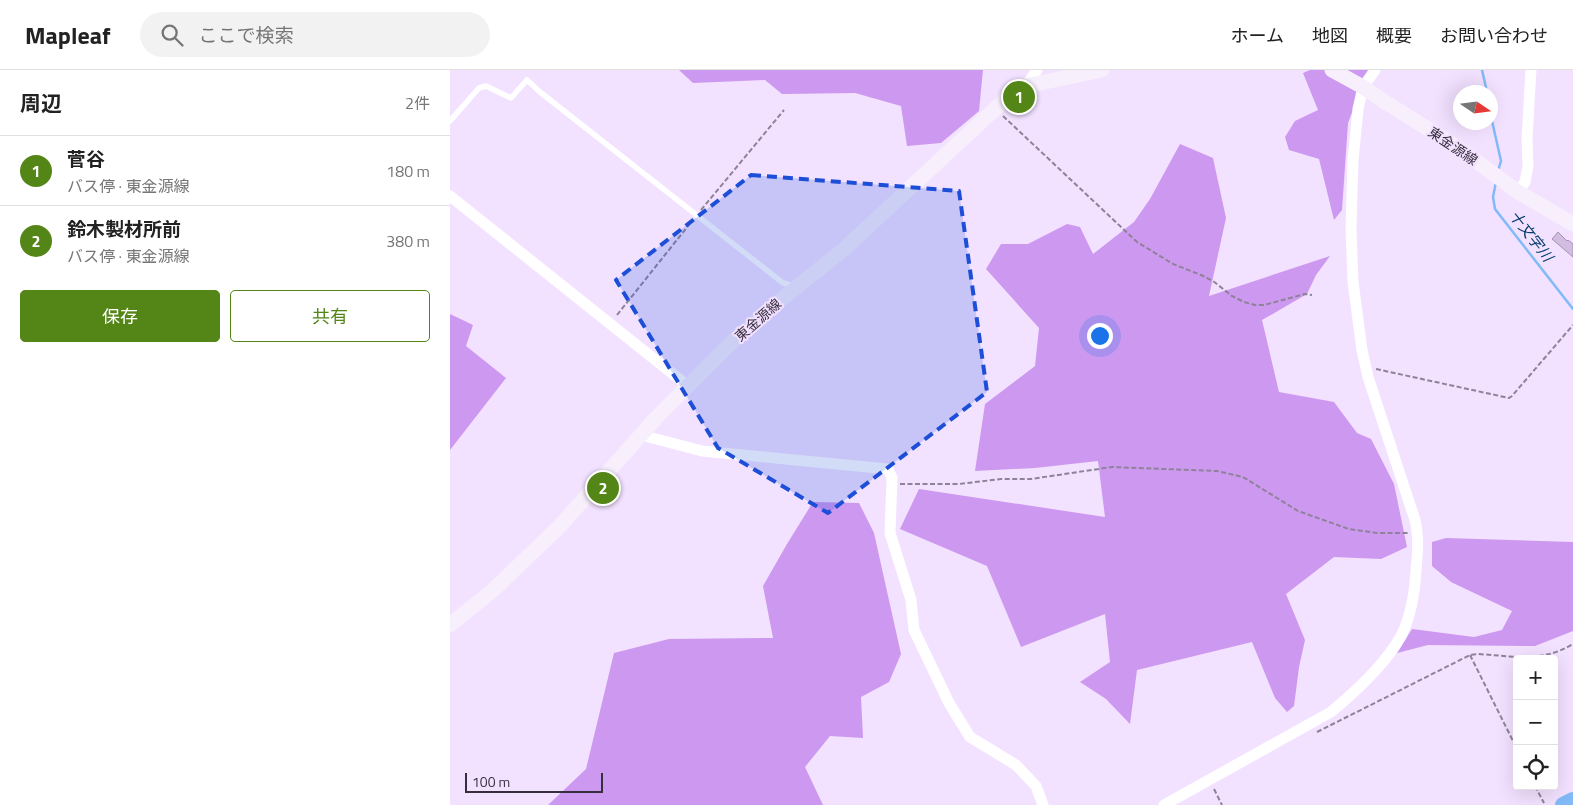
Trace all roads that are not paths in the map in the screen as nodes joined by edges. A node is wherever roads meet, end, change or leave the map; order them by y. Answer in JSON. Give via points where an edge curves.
{"nodes":[{"id":1,"x":1037,"y":70,"type":"edge"},
{"id":2,"x":1102,"y":70,"type":"edge"},
{"id":3,"x":1332,"y":70,"type":"edge"},
{"id":4,"x":1375,"y":70,"type":"edge"},
{"id":5,"x":1531,"y":70,"type":"edge"},
{"id":6,"x":1026,"y":86,"type":"junction"},
{"id":7,"x":1363,"y":87,"type":"junction"},
{"id":8,"x":450,"y":121,"type":"edge"},
{"id":9,"x":1518,"y":192,"type":"junction"},
{"id":10,"x":450,"y":196,"type":"edge"},
{"id":11,"x":1573,"y":224,"type":"edge"},
{"id":12,"x":798,"y":286,"type":"junction"},
{"id":13,"x":688,"y":386,"type":"junction"},
{"id":14,"x":641,"y":435,"type":"junction"},
{"id":15,"x":450,"y":625,"type":"edge"},
{"id":16,"x":1043,"y":805,"type":"edge"},
{"id":17,"x":1164,"y":805,"type":"edge"}],
"edges":[{"from":1,"to":6,"type":"street"},
{"from":2,"to":6,"type":"main road","name":"東金源線"},
{"from":3,"to":7,"type":"main road","name":"東金源線"},
{"from":4,"to":7,"type":"street"},
{"from":5,"to":9,"type":"street","via":[[1528,166],[1525,182]]},
{"from":6,"to":12,"type":"main road","name":"東金源線","via":[[1010,96],[843,250]]},
{"from":7,"to":9,"type":"main road","name":"東金源線"},
{"from":7,"to":17,"type":"street","via":[[1353,160],[1352,282],[1366,367],[1418,533],[1415,586],[1408,619],[1388,654],[1331,712]]},
{"from":8,"to":12,"type":"lane","via":[[478,88],[486,86],[511,98],[526,80],[783,283]]},
{"from":9,"to":11,"type":"main road","name":"東金源線"},
{"from":10,"to":13,"type":"street"},
{"from":12,"to":13,"type":"main road","name":"東金源線","via":[[730,344]]},
{"from":13,"to":14,"type":"main road","name":"東金源線"},
{"from":14,"to":15,"type":"main road","name":"東金源線","via":[[559,527],[492,591]]},
{"from":14,"to":16,"type":"street","via":[[702,451],[888,469],[892,478],[890,533],[911,600],[914,630],[949,703],[970,737],[1016,765],[1036,786]]}]}
